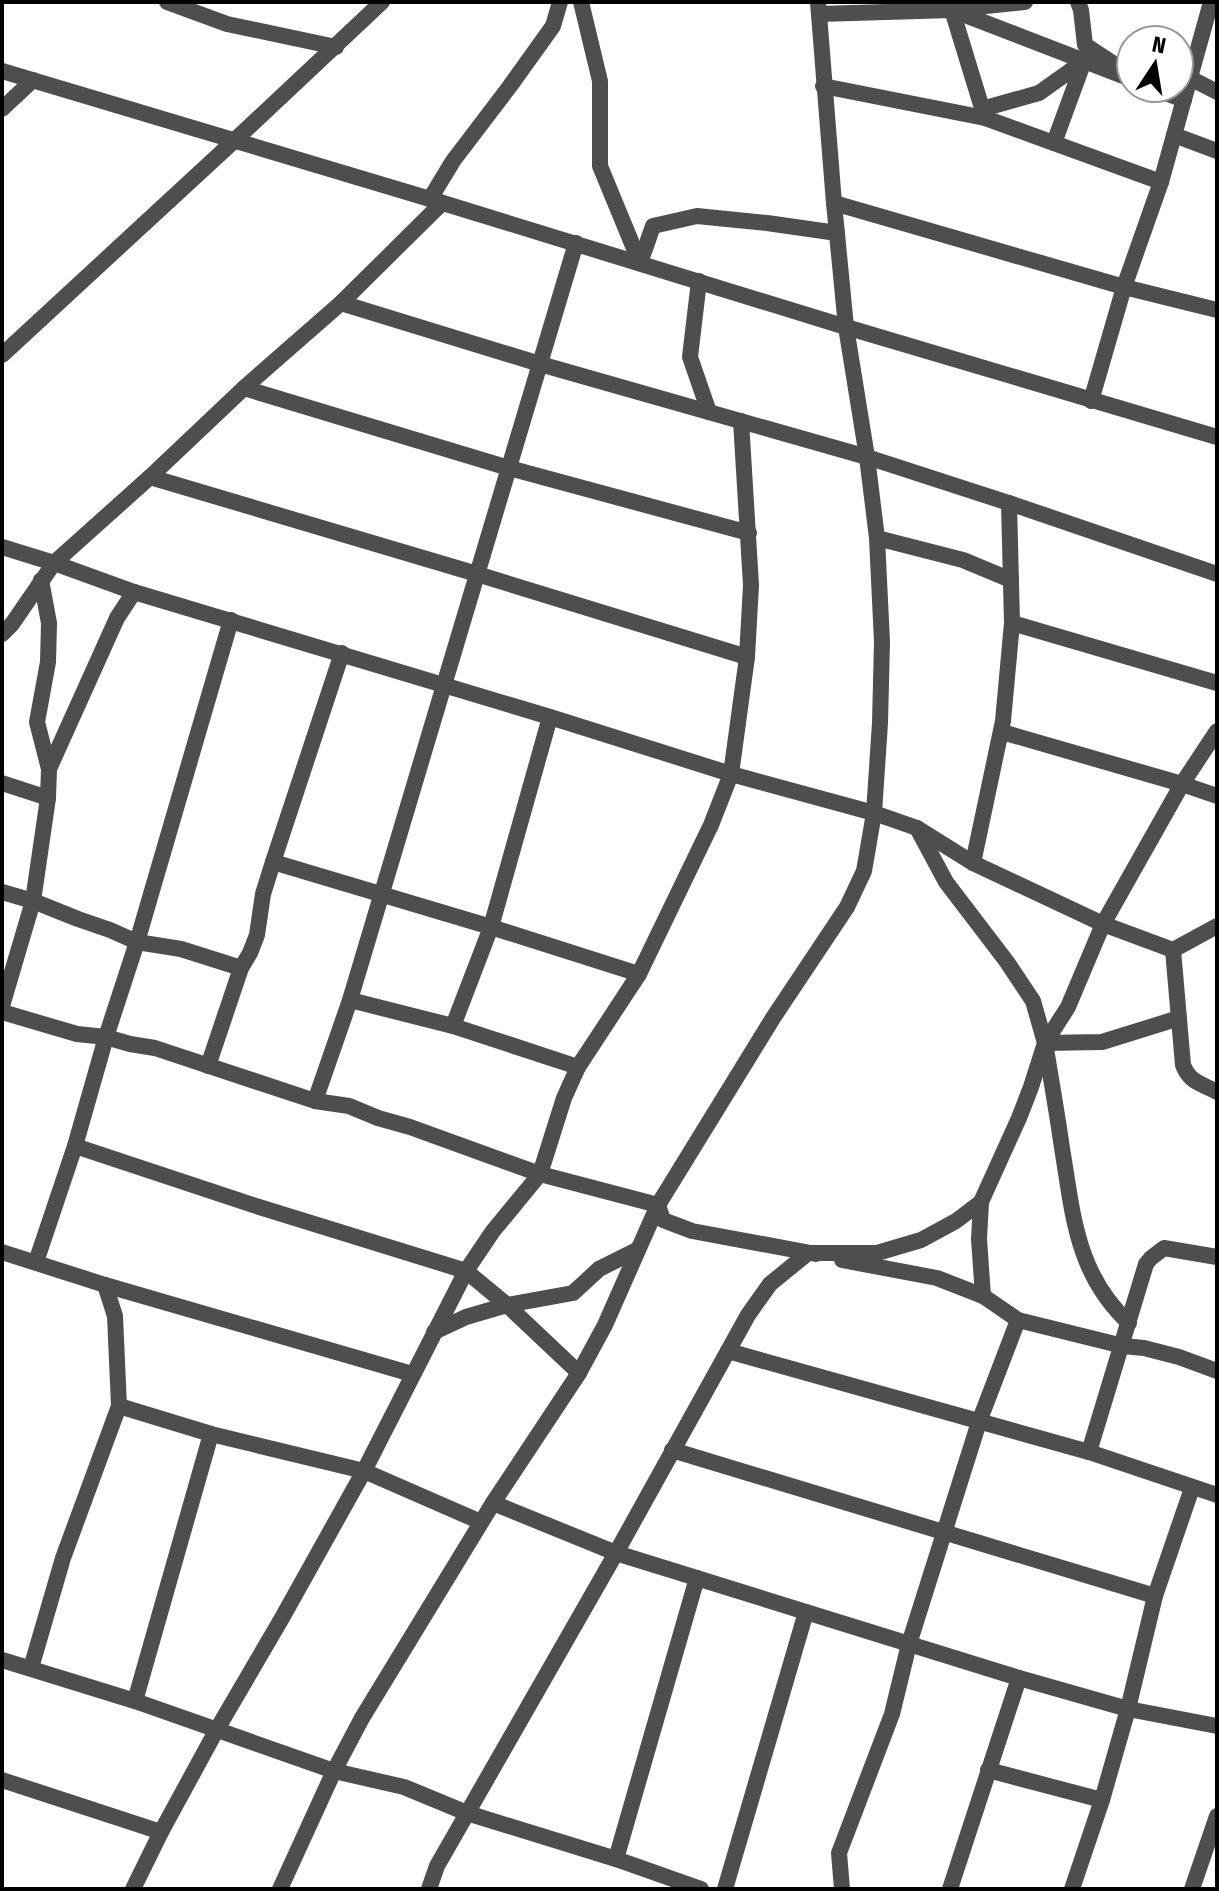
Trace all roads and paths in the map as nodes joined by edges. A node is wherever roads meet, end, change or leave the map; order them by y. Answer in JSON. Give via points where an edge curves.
{"nodes":[{"id":1,"x":167,"y":2,"type":"edge"},
{"id":2,"x":382,"y":2,"type":"edge"},
{"id":3,"x":560,"y":2,"type":"edge"},
{"id":4,"x":581,"y":2,"type":"edge"},
{"id":5,"x":1025,"y":2,"type":"edge"},
{"id":6,"x":1211,"y":2,"type":"edge"},
{"id":7,"x":1080,"y":5,"type":"edge"},
{"id":8,"x":952,"y":6,"type":"edge"},
{"id":9,"x":818,"y":8,"type":"edge"},
{"id":10,"x":336,"y":47,"type":"junction"},
{"id":11,"x":1077,"y":58,"type":"junction"},
{"id":12,"x":1195,"y":60,"type":"edge"},
{"id":13,"x":1115,"y":65,"type":"edge"},
{"id":14,"x":2,"y":71,"type":"edge"},
{"id":15,"x":1115,"y":73,"type":"edge"},
{"id":16,"x":33,"y":80,"type":"junction"},
{"id":17,"x":1195,"y":80,"type":"edge"},
{"id":18,"x":823,"y":86,"type":"junction"},
{"id":19,"x":1217,"y":89,"type":"edge"},
{"id":20,"x":1183,"y":104,"type":"edge"},
{"id":21,"x":2,"y":109,"type":"edge"},
{"id":22,"x":984,"y":113,"type":"junction"},
{"id":23,"x":1174,"y":135,"type":"junction"},
{"id":24,"x":235,"y":140,"type":"junction"},
{"id":25,"x":1054,"y":143,"type":"junction"},
{"id":26,"x":1217,"y":151,"type":"edge"},
{"id":27,"x":1161,"y":182,"type":"junction"},
{"id":28,"x":436,"y":201,"type":"junction"},
{"id":29,"x":834,"y":203,"type":"junction"},
{"id":30,"x":837,"y":233,"type":"junction"},
{"id":31,"x":576,"y":243,"type":"junction"},
{"id":32,"x":640,"y":263,"type":"junction"},
{"id":33,"x":699,"y":281,"type":"junction"},
{"id":34,"x":1124,"y":287,"type":"junction"},
{"id":35,"x":341,"y":303,"type":"junction"},
{"id":36,"x":1217,"y":310,"type":"edge"},
{"id":37,"x":846,"y":327,"type":"junction"},
{"id":38,"x":2,"y":355,"type":"edge"},
{"id":39,"x":540,"y":364,"type":"junction"},
{"id":40,"x":244,"y":388,"type":"junction"},
{"id":41,"x":1091,"y":401,"type":"junction"},
{"id":42,"x":709,"y":412,"type":"junction"},
{"id":43,"x":741,"y":421,"type":"junction"},
{"id":44,"x":1217,"y":437,"type":"edge"},
{"id":45,"x":867,"y":457,"type":"junction"},
{"id":46,"x":509,"y":468,"type":"junction"},
{"id":47,"x":150,"y":477,"type":"junction"},
{"id":48,"x":1009,"y":503,"type":"junction"},
{"id":49,"x":749,"y":533,"type":"junction"},
{"id":50,"x":877,"y":538,"type":"junction"},
{"id":51,"x":2,"y":547,"type":"edge"},
{"id":52,"x":54,"y":563,"type":"junction"},
{"id":53,"x":477,"y":574,"type":"junction"},
{"id":54,"x":1217,"y":574,"type":"edge"},
{"id":55,"x":41,"y":580,"type":"junction"},
{"id":56,"x":1011,"y":580,"type":"junction"},
{"id":57,"x":134,"y":592,"type":"junction"},
{"id":58,"x":231,"y":620,"type":"junction"},
{"id":59,"x":1012,"y":623,"type":"junction"},
{"id":60,"x":2,"y":634,"type":"edge"},
{"id":61,"x":342,"y":653,"type":"junction"},
{"id":62,"x":747,"y":657,"type":"junction"},
{"id":63,"x":1217,"y":683,"type":"edge"},
{"id":64,"x":444,"y":684,"type":"junction"},
{"id":65,"x":550,"y":717,"type":"junction"},
{"id":66,"x":1217,"y":731,"type":"edge"},
{"id":67,"x":1002,"y":732,"type":"junction"},
{"id":68,"x":49,"y":769,"type":"junction"},
{"id":69,"x":731,"y":774,"type":"junction"},
{"id":70,"x":2,"y":783,"type":"edge"},
{"id":71,"x":1182,"y":784,"type":"junction"},
{"id":72,"x":1217,"y":796,"type":"edge"},
{"id":73,"x":48,"y":798,"type":"junction"},
{"id":74,"x":874,"y":813,"type":"junction"},
{"id":75,"x":917,"y":828,"type":"junction"},
{"id":76,"x":273,"y":862,"type":"junction"},
{"id":77,"x":973,"y":863,"type":"junction"},
{"id":78,"x":2,"y":892,"type":"edge"},
{"id":79,"x":381,"y":895,"type":"junction"},
{"id":80,"x":33,"y":901,"type":"junction"},
{"id":81,"x":1103,"y":924,"type":"junction"},
{"id":82,"x":1217,"y":926,"type":"edge"},
{"id":83,"x":491,"y":927,"type":"junction"},
{"id":84,"x":137,"y":942,"type":"junction"},
{"id":85,"x":1173,"y":950,"type":"junction"},
{"id":86,"x":241,"y":968,"type":"junction"},
{"id":87,"x":639,"y":974,"type":"junction"},
{"id":88,"x":350,"y":1000,"type":"junction"},
{"id":89,"x":2,"y":1006,"type":"edge"},
{"id":90,"x":2,"y":1012,"type":"edge"},
{"id":91,"x":1179,"y":1018,"type":"junction"},
{"id":92,"x":453,"y":1026,"type":"junction"},
{"id":93,"x":106,"y":1037,"type":"junction"},
{"id":94,"x":1045,"y":1043,"type":"junction"},
{"id":95,"x":208,"y":1066,"type":"junction"},
{"id":96,"x":578,"y":1067,"type":"junction"},
{"id":97,"x":1217,"y":1092,"type":"edge"},
{"id":98,"x":315,"y":1101,"type":"junction"},
{"id":99,"x":75,"y":1146,"type":"junction"},
{"id":100,"x":540,"y":1174,"type":"junction"},
{"id":101,"x":981,"y":1202,"type":"junction"},
{"id":102,"x":658,"y":1205,"type":"junction"},
{"id":103,"x":637,"y":1250,"type":"junction"},
{"id":104,"x":2,"y":1252,"type":"edge"},
{"id":105,"x":808,"y":1253,"type":"junction"},
{"id":106,"x":1217,"y":1257,"type":"edge"},
{"id":107,"x":36,"y":1262,"type":"junction"},
{"id":108,"x":466,"y":1271,"type":"junction"},
{"id":109,"x":105,"y":1285,"type":"junction"},
{"id":110,"x":983,"y":1296,"type":"junction"},
{"id":111,"x":507,"y":1305,"type":"junction"},
{"id":112,"x":1018,"y":1320,"type":"junction"},
{"id":113,"x":1129,"y":1323,"type":"junction"},
{"id":114,"x":434,"y":1332,"type":"junction"},
{"id":115,"x":1123,"y":1346,"type":"junction"},
{"id":116,"x":728,"y":1351,"type":"junction"},
{"id":117,"x":1217,"y":1371,"type":"edge"},
{"id":118,"x":579,"y":1373,"type":"junction"},
{"id":119,"x":412,"y":1374,"type":"junction"},
{"id":120,"x":119,"y":1406,"type":"junction"},
{"id":121,"x":979,"y":1422,"type":"junction"},
{"id":122,"x":211,"y":1434,"type":"junction"},
{"id":123,"x":672,"y":1450,"type":"junction"},
{"id":124,"x":1089,"y":1452,"type":"junction"},
{"id":125,"x":364,"y":1471,"type":"junction"},
{"id":126,"x":1192,"y":1488,"type":"junction"},
{"id":127,"x":1217,"y":1495,"type":"edge"},
{"id":128,"x":493,"y":1503,"type":"junction"},
{"id":129,"x":481,"y":1522,"type":"junction"},
{"id":130,"x":945,"y":1533,"type":"junction"},
{"id":131,"x":616,"y":1553,"type":"junction"},
{"id":132,"x":697,"y":1578,"type":"junction"},
{"id":133,"x":1155,"y":1596,"type":"junction"},
{"id":134,"x":806,"y":1612,"type":"junction"},
{"id":135,"x":909,"y":1644,"type":"junction"},
{"id":136,"x":2,"y":1660,"type":"edge"},
{"id":137,"x":31,"y":1668,"type":"junction"},
{"id":138,"x":1019,"y":1678,"type":"junction"},
{"id":139,"x":135,"y":1701,"type":"junction"},
{"id":140,"x":1128,"y":1709,"type":"junction"},
{"id":141,"x":1217,"y":1726,"type":"edge"},
{"id":142,"x":216,"y":1731,"type":"junction"},
{"id":143,"x":988,"y":1770,"type":"junction"},
{"id":144,"x":334,"y":1771,"type":"junction"},
{"id":145,"x":2,"y":1780,"type":"edge"},
{"id":146,"x":1102,"y":1800,"type":"junction"},
{"id":147,"x":467,"y":1813,"type":"junction"},
{"id":148,"x":1217,"y":1816,"type":"edge"},
{"id":149,"x":161,"y":1832,"type":"junction"},
{"id":150,"x":616,"y":1859,"type":"junction"},
{"id":151,"x":133,"y":1889,"type":"edge"},
{"id":152,"x":280,"y":1889,"type":"edge"},
{"id":153,"x":429,"y":1889,"type":"edge"},
{"id":154,"x":701,"y":1889,"type":"edge"},
{"id":155,"x":725,"y":1889,"type":"edge"},
{"id":156,"x":842,"y":1889,"type":"edge"},
{"id":157,"x":950,"y":1889,"type":"edge"},
{"id":158,"x":1072,"y":1889,"type":"edge"},
{"id":159,"x":1192,"y":1889,"type":"edge"}],
"edges":[{"from":1,"to":10,"type":"street","via":[[227,24]]},
{"from":2,"to":10,"type":"street"},
{"from":3,"to":28,"type":"street","via":[[553,26],[453,161]]},
{"from":4,"to":32,"type":"street","via":[[600,81],[600,166]]},
{"from":5,"to":8,"type":"street"},
{"from":6,"to":12,"type":"street"},
{"from":7,"to":11,"type":"street"},
{"from":7,"to":13,"type":"street","via":[[1085,45]]},
{"from":8,"to":9,"type":"street"},
{"from":8,"to":11,"type":"street"},
{"from":8,"to":22,"type":"street"},
{"from":9,"to":18,"type":"street"},
{"from":10,"to":24,"type":"street"},
{"from":11,"to":15,"type":"street"},
{"from":11,"to":22,"type":"street","via":[[1039,93]]},
{"from":11,"to":25,"type":"street"},
{"from":14,"to":16,"type":"street"},
{"from":16,"to":21,"type":"street"},
{"from":16,"to":24,"type":"street"},
{"from":17,"to":19,"type":"street"},
{"from":18,"to":22,"type":"street"},
{"from":18,"to":29,"type":"street"},
{"from":20,"to":23,"type":"street"},
{"from":22,"to":25,"type":"street"},
{"from":23,"to":26,"type":"street"},
{"from":23,"to":27,"type":"street"},
{"from":24,"to":28,"type":"street"},
{"from":24,"to":38,"type":"street"},
{"from":25,"to":27,"type":"street"},
{"from":27,"to":34,"type":"street"},
{"from":28,"to":31,"type":"street"},
{"from":28,"to":35,"type":"street"},
{"from":29,"to":30,"type":"street"},
{"from":29,"to":34,"type":"street"},
{"from":30,"to":32,"type":"street","via":[[697,216],[653,226]]},
{"from":30,"to":37,"type":"street"},
{"from":31,"to":32,"type":"street"},
{"from":31,"to":39,"type":"street"},
{"from":32,"to":33,"type":"street"},
{"from":33,"to":37,"type":"street"},
{"from":33,"to":42,"type":"street","via":[[690,357]]},
{"from":34,"to":36,"type":"street"},
{"from":34,"to":41,"type":"street"},
{"from":35,"to":39,"type":"street"},
{"from":35,"to":40,"type":"street"},
{"from":37,"to":41,"type":"street"},
{"from":37,"to":45,"type":"street"},
{"from":39,"to":42,"type":"street"},
{"from":39,"to":46,"type":"street"},
{"from":40,"to":46,"type":"street"},
{"from":40,"to":47,"type":"street"},
{"from":41,"to":44,"type":"street"},
{"from":42,"to":43,"type":"street"},
{"from":43,"to":45,"type":"street"},
{"from":43,"to":49,"type":"street"},
{"from":45,"to":48,"type":"street"},
{"from":45,"to":50,"type":"street"},
{"from":46,"to":49,"type":"street"},
{"from":46,"to":53,"type":"street"},
{"from":47,"to":52,"type":"street"},
{"from":47,"to":53,"type":"street"},
{"from":48,"to":54,"type":"street"},
{"from":48,"to":56,"type":"street"},
{"from":49,"to":62,"type":"street"},
{"from":50,"to":56,"type":"street","via":[[963,560]]},
{"from":50,"to":74,"type":"street","via":[[882,642]]},
{"from":51,"to":52,"type":"street"},
{"from":52,"to":55,"type":"street"},
{"from":52,"to":57,"type":"street"},
{"from":53,"to":62,"type":"street"},
{"from":53,"to":64,"type":"street"},
{"from":55,"to":60,"type":"street"},
{"from":55,"to":68,"type":"street","via":[[49,623],[48,662],[37,722]]},
{"from":56,"to":59,"type":"street"},
{"from":57,"to":58,"type":"street"},
{"from":57,"to":68,"type":"street","via":[[117,618]]},
{"from":58,"to":61,"type":"street"},
{"from":58,"to":84,"type":"street"},
{"from":59,"to":63,"type":"street"},
{"from":59,"to":67,"type":"street"},
{"from":61,"to":64,"type":"street"},
{"from":61,"to":76,"type":"street"},
{"from":62,"to":69,"type":"street"},
{"from":64,"to":65,"type":"street"},
{"from":64,"to":79,"type":"street"},
{"from":65,"to":69,"type":"street"},
{"from":65,"to":83,"type":"street"},
{"from":66,"to":71,"type":"street"},
{"from":67,"to":71,"type":"street"},
{"from":67,"to":77,"type":"street"},
{"from":68,"to":73,"type":"street"},
{"from":69,"to":74,"type":"street"},
{"from":69,"to":87,"type":"street"},
{"from":70,"to":73,"type":"street"},
{"from":71,"to":72,"type":"street"},
{"from":71,"to":81,"type":"street"},
{"from":73,"to":80,"type":"street"},
{"from":74,"to":75,"type":"street"},
{"from":74,"to":102,"type":"street","via":[[864,871],[847,907]]},
{"from":75,"to":77,"type":"street"},
{"from":75,"to":94,"type":"street","via":[[946,882],[1033,1001]]},
{"from":76,"to":79,"type":"street"},
{"from":76,"to":86,"type":"street","via":[[257,935]]},
{"from":77,"to":81,"type":"street"},
{"from":78,"to":80,"type":"street"},
{"from":79,"to":83,"type":"street"},
{"from":79,"to":88,"type":"street"},
{"from":80,"to":84,"type":"street"},
{"from":80,"to":89,"type":"street"},
{"from":81,"to":85,"type":"street"},
{"from":81,"to":94,"type":"street","via":[[1068,1007]]},
{"from":82,"to":85,"type":"street"},
{"from":83,"to":87,"type":"street"},
{"from":83,"to":92,"type":"street"},
{"from":84,"to":86,"type":"street"},
{"from":84,"to":93,"type":"street"},
{"from":85,"to":91,"type":"street"},
{"from":86,"to":95,"type":"street"},
{"from":87,"to":96,"type":"street"},
{"from":88,"to":92,"type":"street"},
{"from":88,"to":98,"type":"street"},
{"from":90,"to":93,"type":"street"},
{"from":91,"to":94,"type":"street","via":[[1102,1042]]},
{"from":91,"to":97,"type":"street","via":[[1187,1075]]},
{"from":92,"to":96,"type":"street"},
{"from":93,"to":95,"type":"street"},
{"from":93,"to":99,"type":"street"},
{"from":94,"to":101,"type":"street"},
{"from":94,"to":113,"type":"street","via":[[1080,1245],[1101,1292]]},
{"from":95,"to":98,"type":"street"},
{"from":96,"to":100,"type":"street"},
{"from":98,"to":100,"type":"street","via":[[349,1106]]},
{"from":99,"to":107,"type":"street"},
{"from":99,"to":108,"type":"street"},
{"from":100,"to":102,"type":"street"},
{"from":100,"to":108,"type":"street"},
{"from":101,"to":105,"type":"street","via":[[921,1240],[877,1253]]},
{"from":101,"to":110,"type":"street"},
{"from":102,"to":103,"type":"street"},
{"from":102,"to":105,"type":"street","via":[[663,1220],[682,1228]]},
{"from":103,"to":111,"type":"street","via":[[599,1269],[573,1293]]},
{"from":103,"to":118,"type":"street"},
{"from":104,"to":107,"type":"street"},
{"from":105,"to":110,"type":"street","via":[[937,1278]]},
{"from":105,"to":116,"type":"street","via":[[770,1284]]},
{"from":106,"to":113,"type":"street","via":[[1164,1248],[1157,1252],[1146,1264]]},
{"from":107,"to":109,"type":"street"},
{"from":108,"to":111,"type":"street"},
{"from":108,"to":114,"type":"street"},
{"from":109,"to":119,"type":"street"},
{"from":109,"to":120,"type":"street","via":[[115,1316]]},
{"from":110,"to":112,"type":"street"},
{"from":111,"to":114,"type":"street"},
{"from":111,"to":118,"type":"street"},
{"from":112,"to":115,"type":"street"},
{"from":112,"to":121,"type":"street"},
{"from":113,"to":115,"type":"street"},
{"from":114,"to":119,"type":"street"},
{"from":115,"to":117,"type":"street"},
{"from":115,"to":124,"type":"street"},
{"from":116,"to":121,"type":"street"},
{"from":116,"to":123,"type":"street"},
{"from":118,"to":128,"type":"street"},
{"from":119,"to":125,"type":"street"},
{"from":120,"to":122,"type":"street"},
{"from":120,"to":137,"type":"street","via":[[63,1558]]},
{"from":121,"to":124,"type":"street"},
{"from":121,"to":130,"type":"street"},
{"from":122,"to":125,"type":"street"},
{"from":122,"to":139,"type":"street"},
{"from":123,"to":130,"type":"street"},
{"from":123,"to":131,"type":"street"},
{"from":124,"to":126,"type":"street"},
{"from":125,"to":129,"type":"street"},
{"from":125,"to":142,"type":"street"},
{"from":126,"to":127,"type":"street"},
{"from":126,"to":133,"type":"street"},
{"from":128,"to":129,"type":"street"},
{"from":128,"to":131,"type":"street"},
{"from":129,"to":144,"type":"street"},
{"from":130,"to":133,"type":"street"},
{"from":130,"to":135,"type":"street"},
{"from":131,"to":132,"type":"street"},
{"from":131,"to":147,"type":"street"},
{"from":132,"to":134,"type":"street"},
{"from":132,"to":150,"type":"street"},
{"from":133,"to":140,"type":"street"},
{"from":134,"to":135,"type":"street"},
{"from":134,"to":155,"type":"street"},
{"from":135,"to":138,"type":"street"},
{"from":135,"to":156,"type":"street","via":[[892,1714],[839,1853]]},
{"from":136,"to":137,"type":"street"},
{"from":137,"to":139,"type":"street"},
{"from":138,"to":140,"type":"street"},
{"from":138,"to":143,"type":"street"},
{"from":139,"to":142,"type":"street"},
{"from":140,"to":141,"type":"street"},
{"from":140,"to":146,"type":"street"},
{"from":142,"to":144,"type":"street"},
{"from":142,"to":149,"type":"street"},
{"from":143,"to":146,"type":"street"},
{"from":143,"to":157,"type":"street"},
{"from":144,"to":147,"type":"street","via":[[404,1787]]},
{"from":144,"to":152,"type":"street"},
{"from":145,"to":149,"type":"street"},
{"from":146,"to":158,"type":"street"},
{"from":147,"to":150,"type":"street"},
{"from":147,"to":153,"type":"street"},
{"from":148,"to":159,"type":"street"},
{"from":149,"to":151,"type":"street"},
{"from":150,"to":154,"type":"street"}]}
